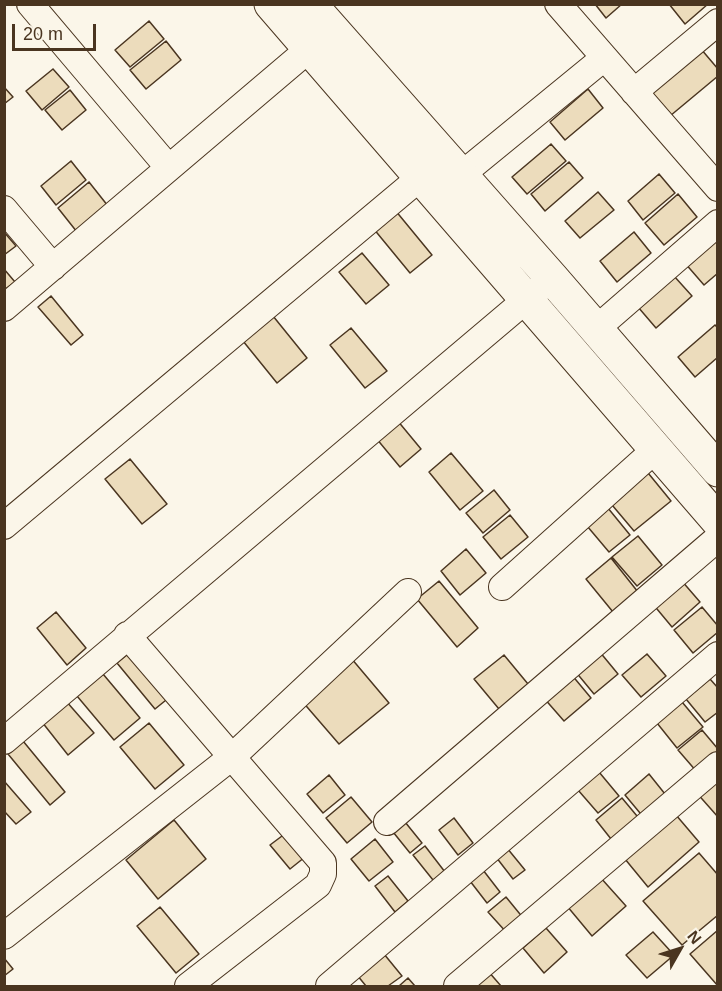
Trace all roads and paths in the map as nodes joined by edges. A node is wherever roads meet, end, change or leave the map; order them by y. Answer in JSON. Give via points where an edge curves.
{"nodes":[{"id":1,"x":30,"y":4,"type":"edge"},
{"id":2,"x":271,"y":4,"type":"edge"},
{"id":3,"x":310,"y":4,"type":"edge"},
{"id":4,"x":558,"y":4,"type":"edge"},
{"id":5,"x":717,"y":22,"type":"edge"},
{"id":6,"x":320,"y":39,"type":"junction"},
{"id":7,"x":604,"y":58,"type":"junction"},
{"id":8,"x":634,"y":92,"type":"junction"},
{"id":9,"x":453,"y":166,"type":"junction"},
{"id":10,"x":168,"y":167,"type":"junction"},
{"id":11,"x":420,"y":178,"type":"junction"},
{"id":12,"x":717,"y":188,"type":"edge"},
{"id":13,"x":4,"y":209,"type":"edge"},
{"id":14,"x":717,"y":223,"type":"edge"},
{"id":15,"x":53,"y":267,"type":"junction"},
{"id":16,"x":552,"y":278,"type":"junction"},
{"id":17,"x":526,"y":299,"type":"junction"},
{"id":18,"x":4,"y":308,"type":"edge"},
{"id":19,"x":596,"y":329,"type":"junction"},
{"id":20,"x":656,"y":449,"type":"junction"},
{"id":21,"x":717,"y":470,"type":"edge"},
{"id":22,"x":717,"y":521,"type":"edge"},
{"id":23,"x":4,"y":526,"type":"edge"},
{"id":24,"x":717,"y":538,"type":"edge"},
{"id":25,"x":502,"y":587,"type":"dead end"},
{"id":26,"x":408,"y":592,"type":"dead end"},
{"id":27,"x":127,"y":635,"type":"junction"},
{"id":28,"x":717,"y":655,"type":"edge"},
{"id":29,"x":4,"y":741,"type":"edge"},
{"id":30,"x":233,"y":756,"type":"junction"},
{"id":31,"x":717,"y":765,"type":"edge"},
{"id":32,"x":387,"y":822,"type":"dead end"},
{"id":33,"x":4,"y":936,"type":"edge"},
{"id":34,"x":188,"y":987,"type":"edge"},
{"id":35,"x":329,"y":987,"type":"edge"},
{"id":36,"x":457,"y":987,"type":"edge"}],
"edges":[{"from":1,"to":10,"type":"street"},
{"from":2,"to":6,"type":"street"},
{"from":3,"to":6,"type":"street"},
{"from":4,"to":7,"type":"street"},
{"from":5,"to":8,"type":"street"},
{"from":6,"to":9,"type":"street"},
{"from":6,"to":10,"type":"street"},
{"from":6,"to":11,"type":"street"},
{"from":7,"to":8,"type":"street"},
{"from":7,"to":9,"type":"street"},
{"from":8,"to":12,"type":"street"},
{"from":9,"to":11,"type":"street"},
{"from":9,"to":16,"type":"street"},
{"from":10,"to":15,"type":"street"},
{"from":11,"to":17,"type":"street"},
{"from":11,"to":23,"type":"street"},
{"from":13,"to":15,"type":"street"},
{"from":14,"to":19,"type":"street"},
{"from":15,"to":18,"type":"street"},
{"from":16,"to":17,"type":"street"},
{"from":16,"to":19,"type":"street"},
{"from":17,"to":20,"type":"street"},
{"from":17,"to":27,"type":"street"},
{"from":19,"to":21,"type":"street"},
{"from":20,"to":22,"type":"street"},
{"from":20,"to":25,"type":"street"},
{"from":24,"to":32,"type":"street"},
{"from":26,"to":30,"type":"street"},
{"from":27,"to":29,"type":"street"},
{"from":27,"to":30,"type":"street"},
{"from":28,"to":35,"type":"street"},
{"from":30,"to":33,"type":"street"},
{"from":30,"to":34,"type":"street","via":[[324,862],[323,874],[318,885]]},
{"from":31,"to":36,"type":"street"}]}
